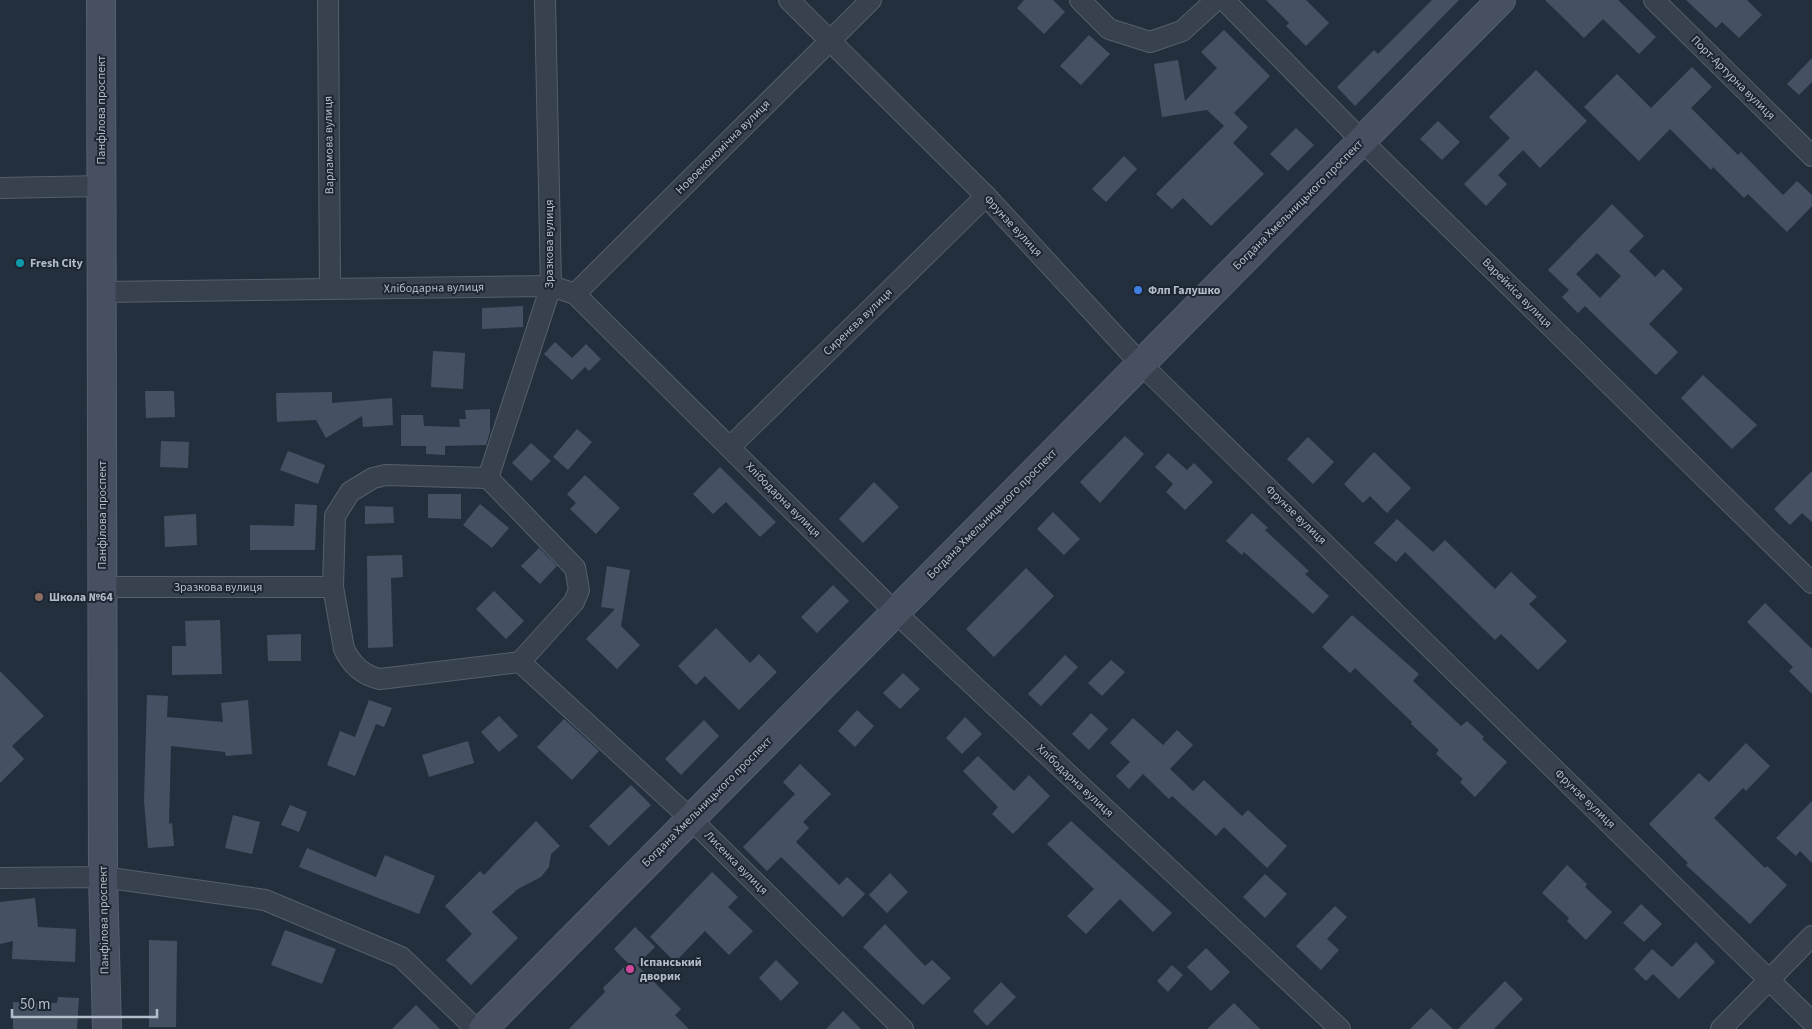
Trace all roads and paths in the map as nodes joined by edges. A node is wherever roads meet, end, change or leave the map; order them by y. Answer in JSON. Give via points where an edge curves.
{"nodes":[{"id":1,"x":101,"y":0,"type":"edge"},
{"id":2,"x":328,"y":0,"type":"edge"},
{"id":3,"x":544,"y":0,"type":"edge"},
{"id":4,"x":789,"y":0,"type":"edge"},
{"id":5,"x":871,"y":0,"type":"edge"},
{"id":6,"x":1080,"y":0,"type":"edge"},
{"id":7,"x":1216,"y":0,"type":"edge"},
{"id":8,"x":1224,"y":0,"type":"edge"},
{"id":9,"x":1501,"y":0,"type":"edge"},
{"id":10,"x":1654,"y":0,"type":"edge"},
{"id":11,"x":830,"y":41,"type":"junction"},
{"id":12,"x":1362,"y":140,"type":"junction"},
{"id":13,"x":1812,"y":156,"type":"edge"},
{"id":14,"x":102,"y":186,"type":"junction"},
{"id":15,"x":0,"y":188,"type":"edge"},
{"id":16,"x":986,"y":196,"type":"junction"},
{"id":17,"x":551,"y":286,"type":"junction"},
{"id":18,"x":330,"y":289,"type":"junction"},
{"id":19,"x":102,"y":292,"type":"junction"},
{"id":20,"x":575,"y":294,"type":"junction"},
{"id":21,"x":1140,"y":363,"type":"junction"},
{"id":22,"x":730,"y":447,"type":"junction"},
{"id":23,"x":488,"y":478,"type":"junction"},
{"id":24,"x":1812,"y":583,"type":"edge"},
{"id":25,"x":102,"y":587,"type":"junction"},
{"id":26,"x":333,"y":587,"type":"junction"},
{"id":27,"x":895,"y":612,"type":"junction"},
{"id":28,"x":520,"y":662,"type":"junction"},
{"id":29,"x":691,"y":819,"type":"junction"},
{"id":30,"x":103,"y":877,"type":"junction"},
{"id":31,"x":0,"y":878,"type":"edge"},
{"id":32,"x":1812,"y":936,"type":"edge"},
{"id":33,"x":1769,"y":980,"type":"junction"},
{"id":34,"x":1812,"y":1022,"type":"edge"},
{"id":35,"x":107,"y":1029,"type":"edge"},
{"id":36,"x":476,"y":1029,"type":"edge"},
{"id":37,"x":483,"y":1029,"type":"edge"},
{"id":38,"x":903,"y":1029,"type":"edge"},
{"id":39,"x":1340,"y":1029,"type":"edge"},
{"id":40,"x":1721,"y":1029,"type":"edge"}],
"edges":[{"from":1,"to":14,"type":"main road","name":"Панфілова проспект"},
{"from":2,"to":18,"type":"street","name":"Варламова вулиця"},
{"from":3,"to":17,"type":"street","name":"Зразкова вулиця"},
{"from":4,"to":11,"type":"street","name":"Фрунзе вулиця"},
{"from":5,"to":11,"type":"street","name":"Новоекономічна вулиця"},
{"from":6,"to":7,"type":"street","via":[[1109,29],[1150,42],[1182,31]]},
{"from":8,"to":12,"type":"street","name":"Варейкіса вулиця"},
{"from":9,"to":12,"type":"main road","name":"Богдана Хмельницького проспект"},
{"from":10,"to":13,"type":"street","name":"Порт-Артурна вулиця"},
{"from":11,"to":16,"type":"street","name":"Фрунзе вулиця"},
{"from":11,"to":20,"type":"street","name":"Новоекономічна вулиця"},
{"from":12,"to":21,"type":"main road","name":"Богдана Хмельницького проспект"},
{"from":12,"to":24,"type":"street","name":"Варейкіса вулиця"},
{"from":14,"to":15,"type":"street"},
{"from":14,"to":19,"type":"main road","name":"Панфілова проспект"},
{"from":16,"to":21,"type":"street","name":"Фрунзе вулиця"},
{"from":16,"to":22,"type":"street","name":"Сиренєва вулиця"},
{"from":17,"to":18,"type":"street","name":"Хлібодарна вулиця"},
{"from":17,"to":20,"type":"street","name":"Хлібодарна вулиця"},
{"from":17,"to":23,"type":"street","name":"Зразкова вулиця"},
{"from":18,"to":19,"type":"street","name":"Хлібодарна вулиця"},
{"from":19,"to":25,"type":"main road","name":"Панфілова проспект"},
{"from":20,"to":22,"type":"street","name":"Хлібодарна вулиця"},
{"from":21,"to":27,"type":"main road","name":"Богдана Хмельницького проспект"},
{"from":21,"to":33,"type":"street","name":"Фрунзе вулиця"},
{"from":22,"to":27,"type":"street","name":"Хлібодарна вулиця"},
{"from":23,"to":26,"type":"street","via":[[386,475],[361,484],[342,502],[335,516]]},
{"from":23,"to":28,"type":"street","via":[[576,568],[578,576],[579,590],[574,602]]},
{"from":25,"to":26,"type":"street","name":"Зразкова вулиця"},
{"from":25,"to":30,"type":"main road","name":"Панфілова проспект"},
{"from":26,"to":28,"type":"street","via":[[344,649],[355,666],[369,676],[380,679]]},
{"from":27,"to":29,"type":"main road","name":"Богдана Хмельницького проспект"},
{"from":27,"to":39,"type":"street","name":"Хлібодарна вулиця"},
{"from":28,"to":29,"type":"street","name":"Лисенка вулиця"},
{"from":29,"to":37,"type":"main road","name":"Богдана Хмельницького проспект"},
{"from":29,"to":38,"type":"street","name":"Лисенка вулиця"},
{"from":30,"to":31,"type":"street"},
{"from":30,"to":35,"type":"main road","name":"Панфілова проспект"},
{"from":30,"to":36,"type":"street","via":[[265,900],[401,957]]},
{"from":32,"to":33,"type":"street"},
{"from":33,"to":34,"type":"street","name":"Фрунзе вулиця"},
{"from":33,"to":40,"type":"street"}]}
